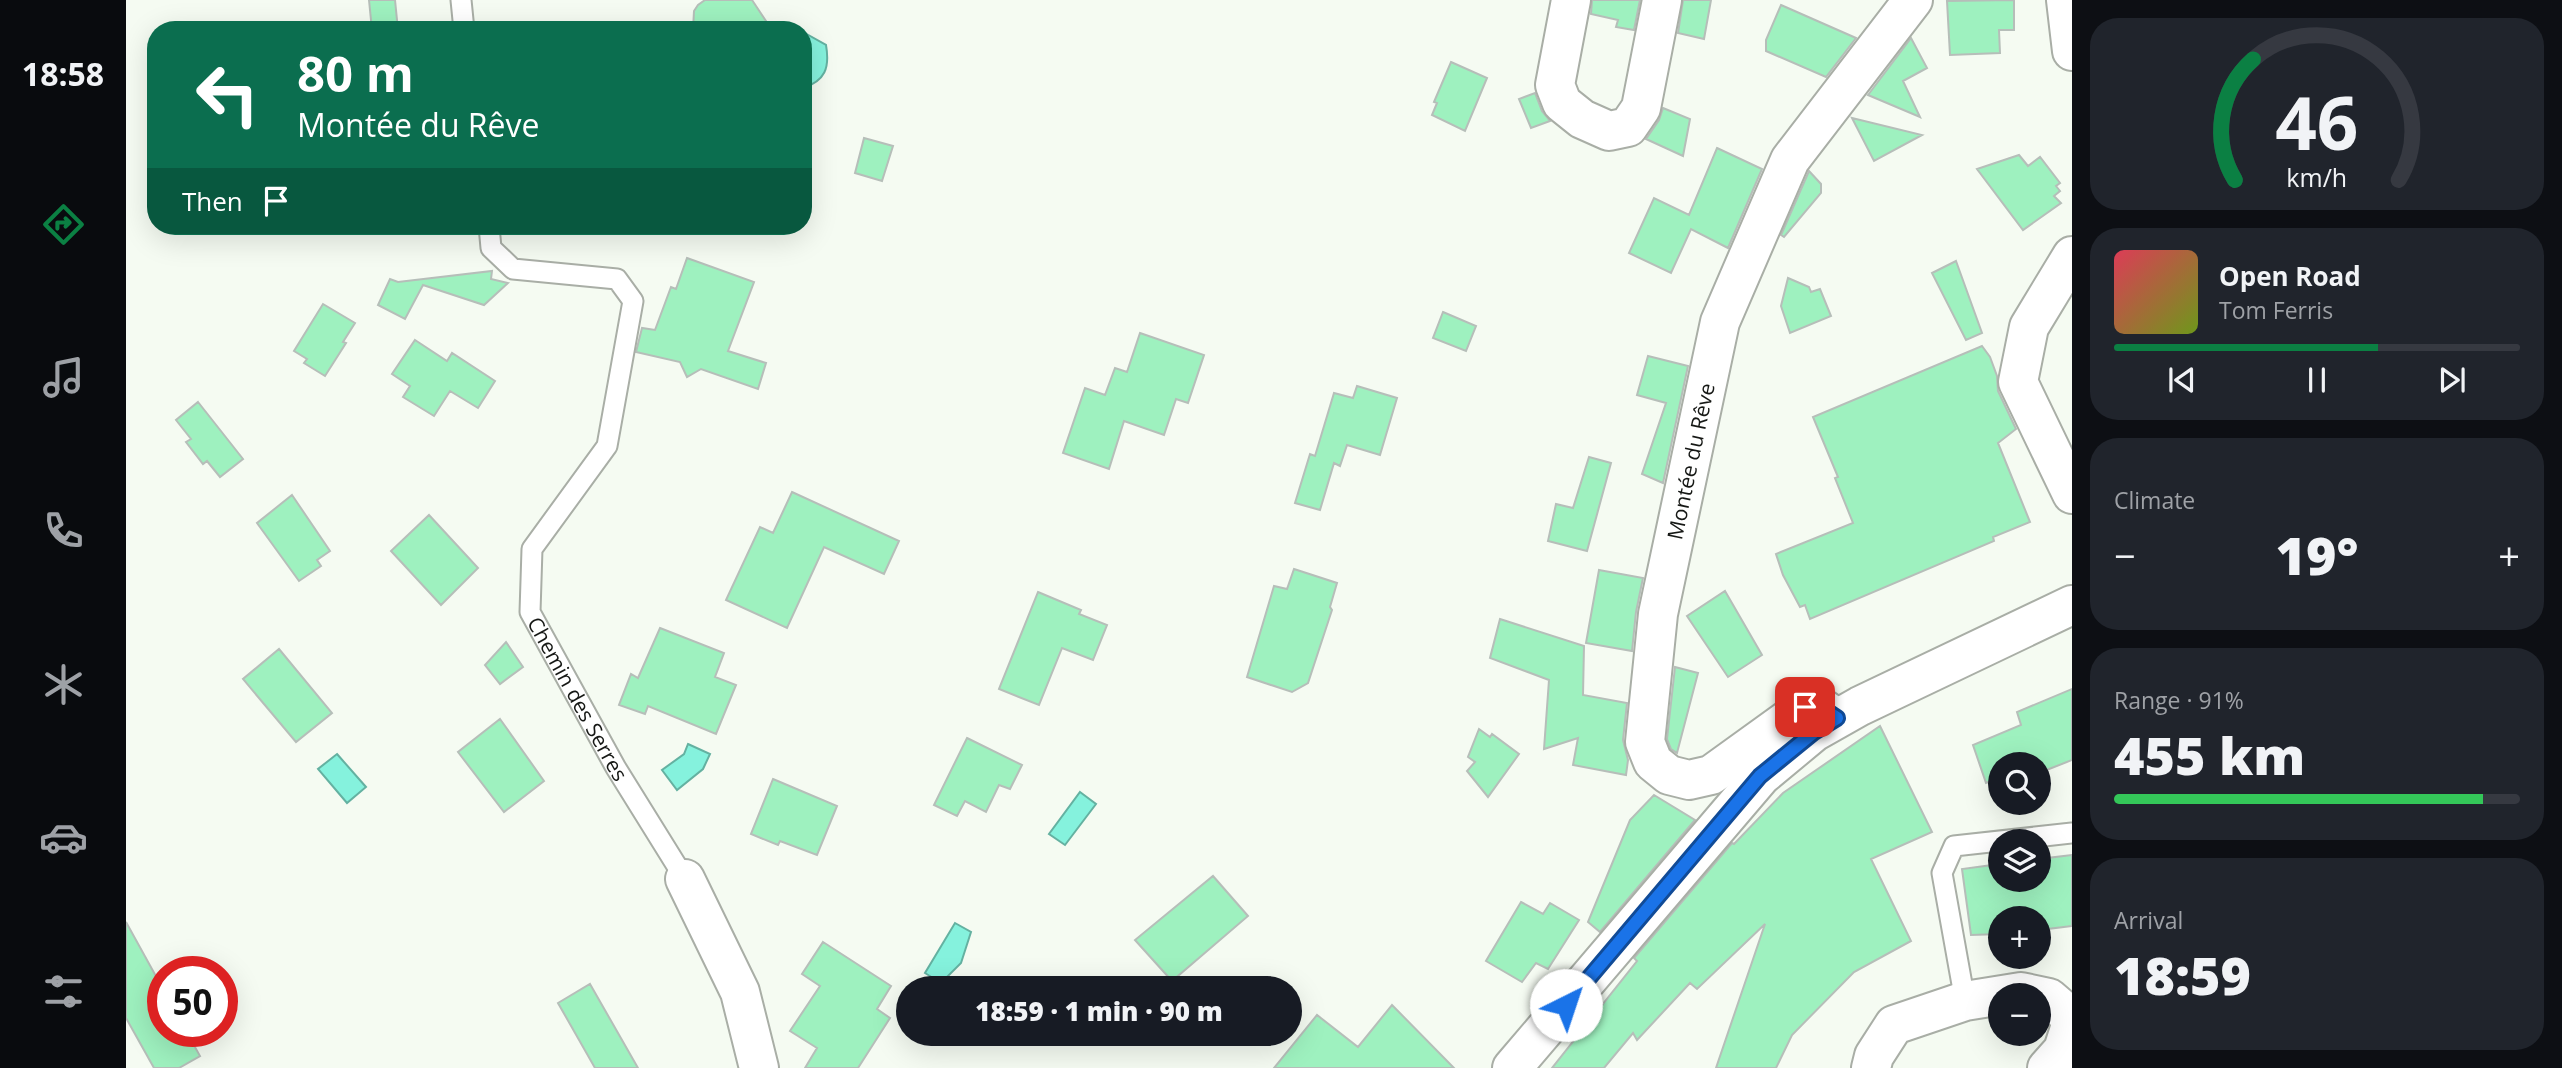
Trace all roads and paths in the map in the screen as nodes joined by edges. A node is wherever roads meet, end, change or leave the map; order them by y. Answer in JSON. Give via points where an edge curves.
{"nodes":[{"id":1,"x":461,"y":0,"type":"edge"},
{"id":2,"x":1571,"y":0,"type":"edge"},
{"id":3,"x":1662,"y":0,"type":"edge"},
{"id":4,"x":1913,"y":0,"type":"edge"},
{"id":5,"x":2066,"y":0,"type":"edge"},
{"id":6,"x":463,"y":21,"type":"edge"},
{"id":7,"x":2072,"y":51,"type":"edge"},
{"id":8,"x":490,"y":235,"type":"edge"},
{"id":9,"x":2072,"y":256,"type":"edge"},
{"id":10,"x":2072,"y":494,"type":"edge"},
{"id":11,"x":2072,"y":605,"type":"edge"},
{"id":12,"x":1837,"y":718,"type":"junction"},
{"id":13,"x":2072,"y":833,"type":"edge"},
{"id":14,"x":685,"y":879,"type":"joint"},
{"id":15,"x":1965,"y":1001,"type":"junction"},
{"id":16,"x":2072,"y":1020,"type":"edge"},
{"id":17,"x":759,"y":1068,"type":"edge"},
{"id":18,"x":1512,"y":1068,"type":"edge"},
{"id":19,"x":1871,"y":1068,"type":"edge"},
{"id":20,"x":2046,"y":1068,"type":"edge"}],
"edges":[{"from":1,"to":6,"type":"lane"},
{"from":2,"to":3,"type":"street","via":[[1555,85],[1562,103],[1582,119],[1609,131],[1628,127],[1641,108]]},
{"from":4,"to":12,"type":"street","name":"Montée du Rêve","via":[[1790,160],[1720,322],[1658,614],[1645,741],[1653,762],[1669,775],[1689,780],[1711,775],[1805,707],[1819,706]]},
{"from":5,"to":7,"type":"street"},
{"from":8,"to":14,"type":"lane","name":"Chemin des Serres","via":[[492,248],[513,270],[617,279],[633,301],[607,446],[532,549],[530,612],[616,768]]},
{"from":9,"to":10,"type":"street","via":[[2029,327],[2018,382]]},
{"from":11,"to":12,"type":"street"},
{"from":12,"to":18,"type":"street","via":[[1760,776]]},
{"from":13,"to":15,"type":"lane","via":[[1954,846],[1942,873]]},
{"from":14,"to":17,"type":"street","name":"Chemin des Serres","via":[[740,992]]},
{"from":15,"to":16,"type":"street","via":[[2021,992],[2049,998]]},
{"from":15,"to":19,"type":"street","via":[[1894,1026]]},
{"from":16,"to":20,"type":"street","via":[[2063,1050]]}]}
